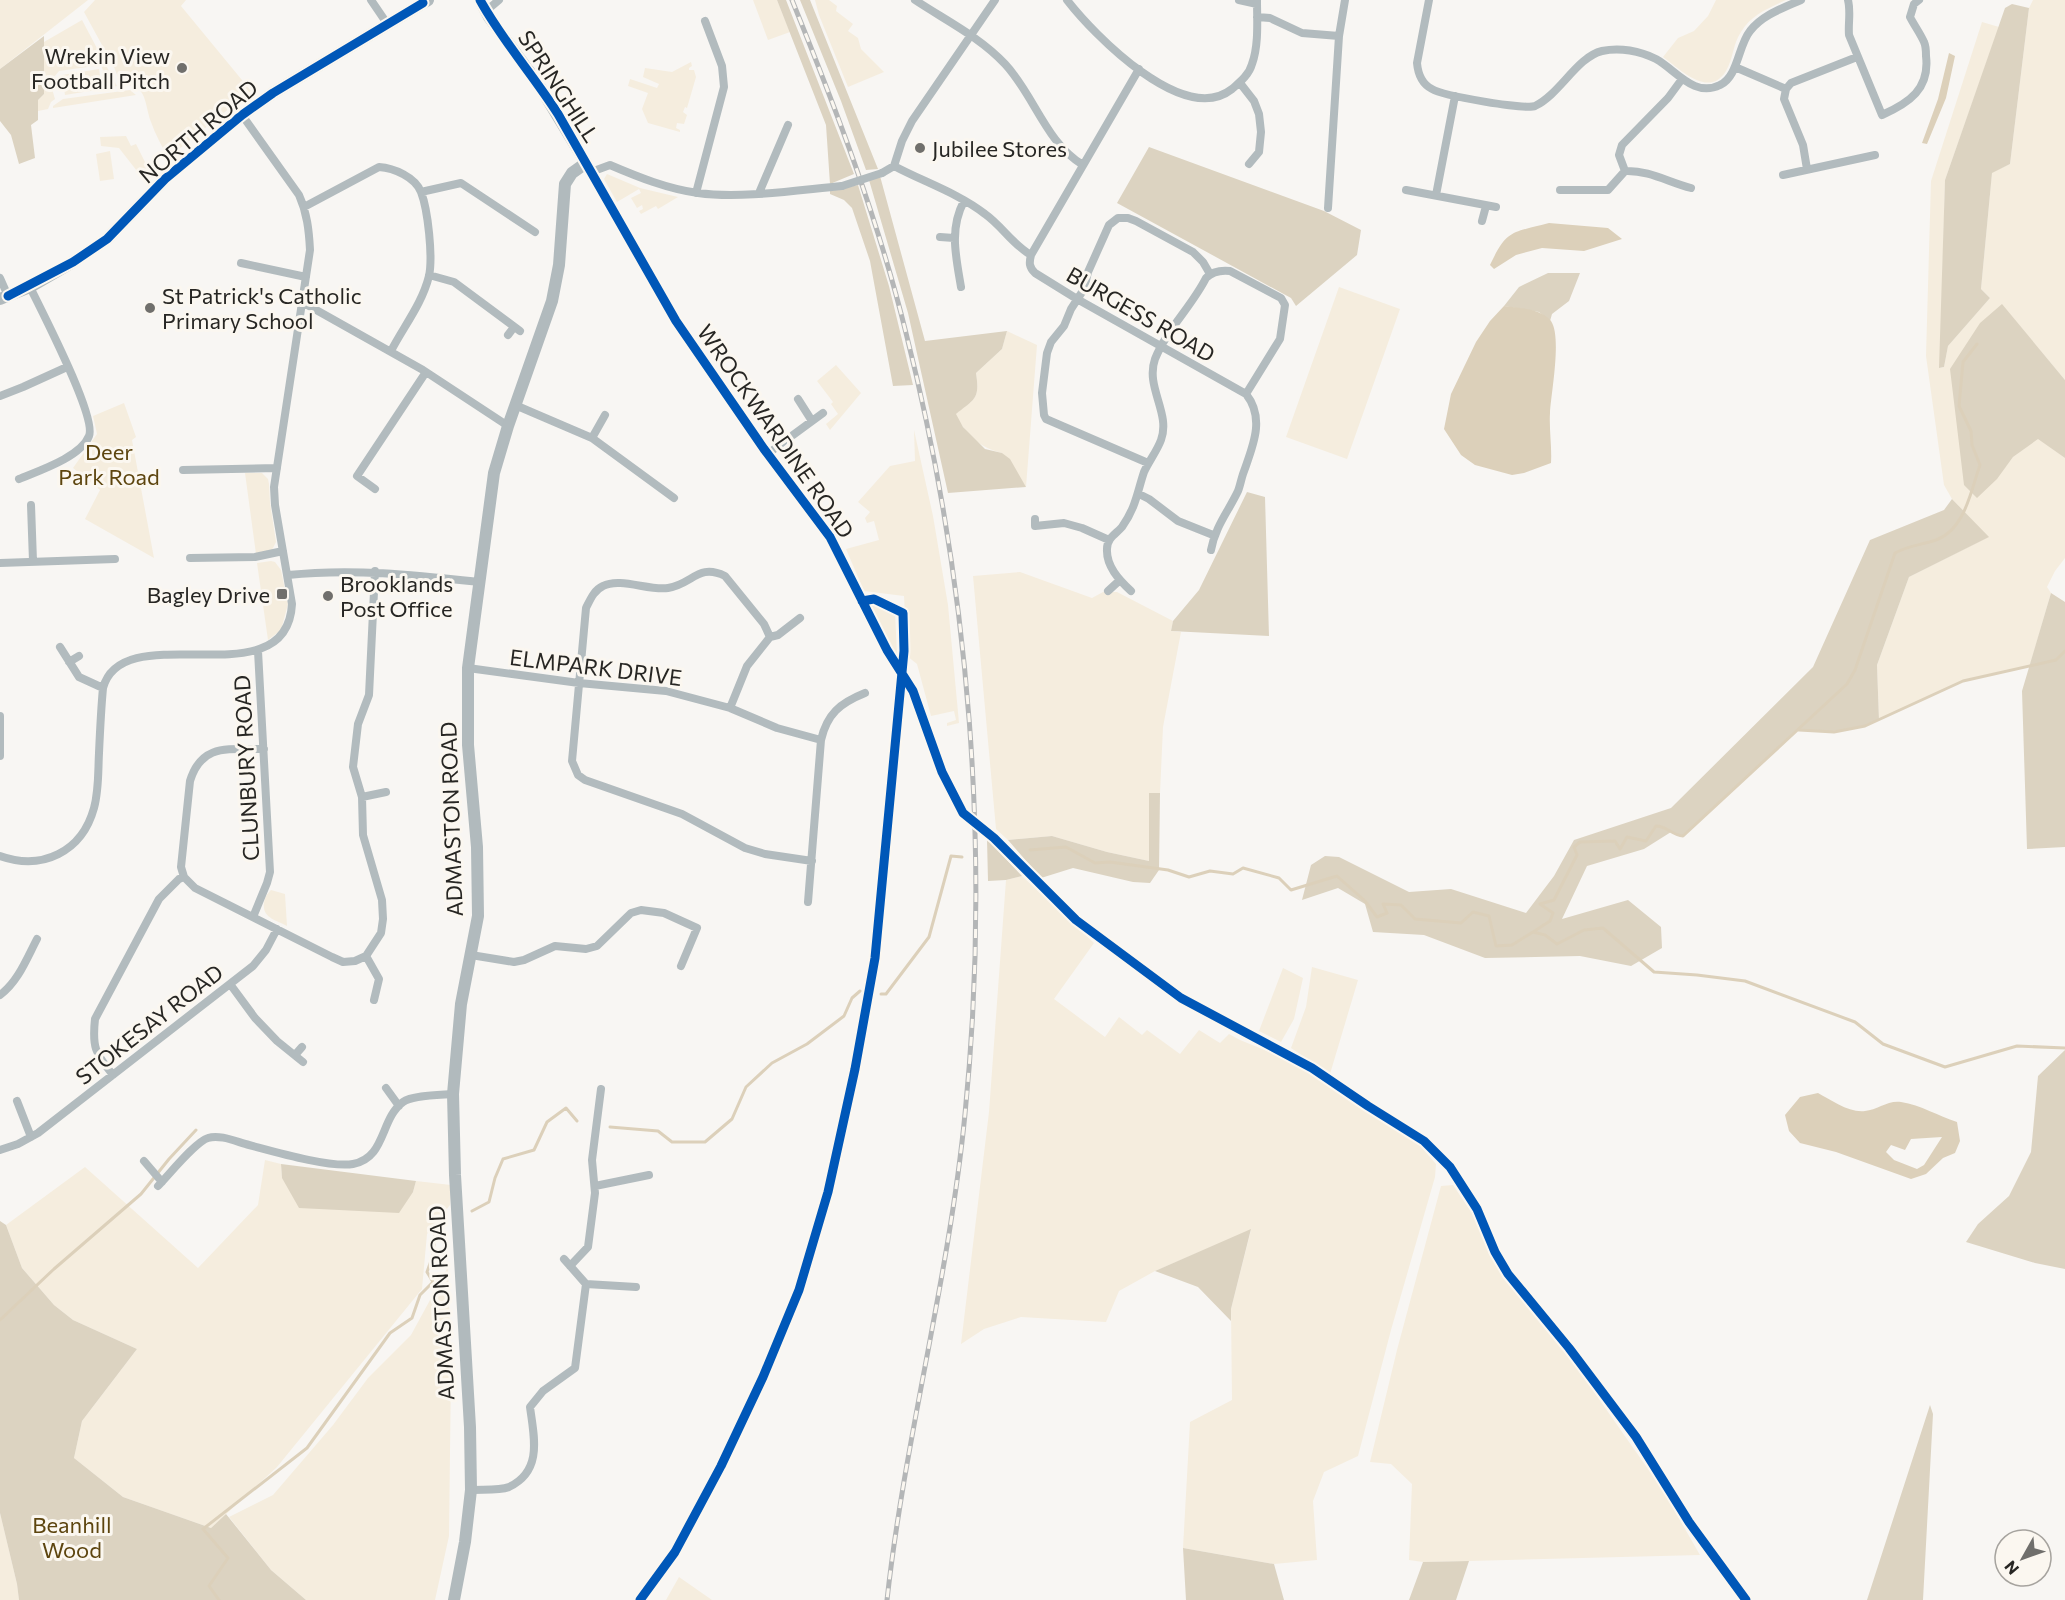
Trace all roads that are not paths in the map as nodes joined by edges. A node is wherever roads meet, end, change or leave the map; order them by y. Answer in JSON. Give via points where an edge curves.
{"nodes":[{"id":1,"x":371,"y":0,"type":"edge"},
{"id":2,"x":428,"y":0,"type":"edge"},
{"id":3,"x":499,"y":0,"type":"edge"},
{"id":4,"x":915,"y":0,"type":"edge"},
{"id":5,"x":995,"y":0,"type":"edge"},
{"id":6,"x":1067,"y":0,"type":"edge"},
{"id":7,"x":1239,"y":0,"type":"edge"},
{"id":8,"x":1345,"y":0,"type":"edge"},
{"id":9,"x":1429,"y":0,"type":"edge"},
{"id":10,"x":1801,"y":0,"type":"edge"},
{"id":11,"x":1848,"y":0,"type":"edge"},
{"id":12,"x":1919,"y":0,"type":"edge"},
{"id":13,"x":1257,"y":2,"type":"edge"},
{"id":14,"x":483,"y":6,"type":"edge"},
{"id":15,"x":1257,"y":17,"type":"junction"},
{"id":16,"x":705,"y":21,"type":"dead end"},
{"id":17,"x":388,"y":25,"type":"junction"},
{"id":18,"x":970,"y":36,"type":"junction"},
{"id":19,"x":1339,"y":36,"type":"junction"},
{"id":20,"x":1857,"y":57,"type":"junction"},
{"id":21,"x":1735,"y":68,"type":"junction"},
{"id":22,"x":1139,"y":69,"type":"junction"},
{"id":23,"x":1682,"y":79,"type":"junction"},
{"id":24,"x":1240,"y":83,"type":"junction"},
{"id":25,"x":1786,"y":89,"type":"junction"},
{"id":26,"x":1455,"y":96,"type":"junction"},
{"id":27,"x":242,"y":115,"type":"junction"},
{"id":28,"x":788,"y":125,"type":"dead end"},
{"id":29,"x":1875,"y":155,"type":"dead end"},
{"id":30,"x":1249,"y":164,"type":"dead end"},
{"id":31,"x":1083,"y":165,"type":"junction"},
{"id":32,"x":894,"y":166,"type":"junction"},
{"id":33,"x":589,"y":167,"type":"junction"},
{"id":34,"x":1807,"y":169,"type":"junction"},
{"id":35,"x":1625,"y":171,"type":"junction"},
{"id":36,"x":1783,"y":175,"type":"dead end"},
{"id":37,"x":1691,"y":188,"type":"dead end"},
{"id":38,"x":1406,"y":190,"type":"dead end"},
{"id":39,"x":1560,"y":190,"type":"dead end"},
{"id":40,"x":421,"y":192,"type":"junction"},
{"id":41,"x":696,"y":193,"type":"junction"},
{"id":42,"x":759,"y":193,"type":"junction"},
{"id":43,"x":1436,"y":195,"type":"junction"},
{"id":44,"x":964,"y":201,"type":"junction"},
{"id":45,"x":1486,"y":206,"type":"junction"},
{"id":46,"x":304,"y":207,"type":"junction"},
{"id":47,"x":1496,"y":207,"type":"dead end"},
{"id":48,"x":1328,"y":208,"type":"dead end"},
{"id":49,"x":1482,"y":221,"type":"dead end"},
{"id":50,"x":535,"y":232,"type":"dead end"},
{"id":51,"x":940,"y":237,"type":"dead end"},
{"id":52,"x":954,"y":238,"type":"junction"},
{"id":53,"x":1031,"y":255,"type":"junction"},
{"id":54,"x":241,"y":263,"type":"dead end"},
{"id":55,"x":1210,"y":274,"type":"junction"},
{"id":56,"x":429,"y":275,"type":"junction"},
{"id":57,"x":306,"y":277,"type":"junction"},
{"id":58,"x":0,"y":278,"type":"edge"},
{"id":59,"x":30,"y":286,"type":"junction"},
{"id":60,"x":961,"y":287,"type":"dead end"},
{"id":61,"x":4,"y":298,"type":"edge"},
{"id":62,"x":1077,"y":299,"type":"junction"},
{"id":63,"x":302,"y":302,"type":"junction"},
{"id":64,"x":508,"y":335,"type":"dead end"},
{"id":65,"x":1161,"y":347,"type":"junction"},
{"id":66,"x":391,"y":351,"type":"junction"},
{"id":67,"x":67,"y":367,"type":"junction"},
{"id":68,"x":426,"y":372,"type":"junction"},
{"id":69,"x":1246,"y":394,"type":"junction"},
{"id":70,"x":0,"y":396,"type":"edge"},
{"id":71,"x":798,"y":399,"type":"dead end"},
{"id":72,"x":515,"y":405,"type":"junction"},
{"id":73,"x":823,"y":413,"type":"dead end"},
{"id":74,"x":604,"y":415,"type":"dead end"},
{"id":75,"x":812,"y":421,"type":"junction"},
{"id":76,"x":508,"y":426,"type":"junction"},
{"id":77,"x":793,"y":435,"type":"dead end"},
{"id":78,"x":592,"y":438,"type":"junction"},
{"id":79,"x":783,"y":442,"type":"dead end"},
{"id":80,"x":768,"y":454,"type":"junction"},
{"id":81,"x":1148,"y":463,"type":"junction"},
{"id":82,"x":277,"y":468,"type":"junction"},
{"id":83,"x":183,"y":470,"type":"dead end"},
{"id":84,"x":19,"y":479,"type":"dead end"},
{"id":85,"x":375,"y":489,"type":"dead end"},
{"id":86,"x":1139,"y":494,"type":"junction"},
{"id":87,"x":674,"y":498,"type":"dead end"},
{"id":88,"x":31,"y":505,"type":"dead end"},
{"id":89,"x":1035,"y":519,"type":"dead end"},
{"id":90,"x":1214,"y":535,"type":"junction"},
{"id":91,"x":1109,"y":540,"type":"junction"},
{"id":92,"x":283,"y":550,"type":"junction"},
{"id":93,"x":1211,"y":550,"type":"dead end"},
{"id":94,"x":190,"y":558,"type":"dead end"},
{"id":95,"x":115,"y":559,"type":"dead end"},
{"id":96,"x":33,"y":561,"type":"junction"},
{"id":97,"x":0,"y":563,"type":"edge"},
{"id":98,"x":375,"y":571,"type":"junction"},
{"id":99,"x":288,"y":575,"type":"junction"},
{"id":100,"x":1120,"y":580,"type":"junction"},
{"id":101,"x":479,"y":582,"type":"junction"},
{"id":102,"x":1108,"y":591,"type":"dead end"},
{"id":103,"x":1131,"y":591,"type":"dead end"},
{"id":104,"x":800,"y":618,"type":"dead end"},
{"id":105,"x":770,"y":637,"type":"junction"},
{"id":106,"x":60,"y":647,"type":"dead end"},
{"id":107,"x":258,"y":651,"type":"junction"},
{"id":108,"x":79,"y":656,"type":"dead end"},
{"id":109,"x":69,"y":662,"type":"junction"},
{"id":110,"x":468,"y":668,"type":"junction"},
{"id":111,"x":579,"y":683,"type":"junction"},
{"id":112,"x":103,"y":688,"type":"junction"},
{"id":113,"x":865,"y":693,"type":"dead end"},
{"id":114,"x":730,"y":708,"type":"junction"},
{"id":115,"x":0,"y":716,"type":"edge"},
{"id":116,"x":821,"y":740,"type":"junction"},
{"id":117,"x":264,"y":749,"type":"junction"},
{"id":118,"x":0,"y":756,"type":"edge"},
{"id":119,"x":386,"y":792,"type":"dead end"},
{"id":120,"x":362,"y":797,"type":"junction"},
{"id":121,"x":0,"y":856,"type":"edge"},
{"id":122,"x":812,"y":861,"type":"junction"},
{"id":123,"x":184,"y":877,"type":"junction"},
{"id":124,"x":808,"y":902,"type":"dead end"},
{"id":125,"x":253,"y":917,"type":"junction"},
{"id":126,"x":277,"y":929,"type":"junction"},
{"id":127,"x":37,"y":939,"type":"dead end"},
{"id":128,"x":471,"y":955,"type":"junction"},
{"id":129,"x":366,"y":956,"type":"junction"},
{"id":130,"x":681,"y":966,"type":"dead end"},
{"id":131,"x":230,"y":984,"type":"junction"},
{"id":132,"x":0,"y":995,"type":"edge"},
{"id":133,"x":374,"y":1000,"type":"dead end"},
{"id":134,"x":302,"y":1047,"type":"dead end"},
{"id":135,"x":113,"y":1075,"type":"junction"},
{"id":136,"x":386,"y":1088,"type":"dead end"},
{"id":137,"x":601,"y":1089,"type":"dead end"},
{"id":138,"x":453,"y":1094,"type":"junction"},
{"id":139,"x":17,"y":1101,"type":"dead end"},
{"id":140,"x":399,"y":1106,"type":"junction"},
{"id":141,"x":32,"y":1137,"type":"junction"},
{"id":142,"x":0,"y":1150,"type":"edge"},
{"id":143,"x":147,"y":1165,"type":"dead end"},
{"id":144,"x":649,"y":1175,"type":"dead end"},
{"id":145,"x":595,"y":1186,"type":"junction"},
{"id":146,"x":586,"y":1284,"type":"junction"},
{"id":147,"x":636,"y":1287,"type":"dead end"},
{"id":148,"x":471,"y":1490,"type":"junction"},
{"id":149,"x":454,"y":1600,"type":"edge"},
{"id":150,"x":1746,"y":1600,"type":"edge"}],
"edges":[{"from":1,"to":17,"type":"street"},
{"from":2,"to":17,"type":"street","name":"NORTH ROAD"},
{"from":3,"to":14,"type":"street"},
{"from":4,"to":18,"type":"street"},
{"from":5,"to":18,"type":"street"},
{"from":6,"to":22,"type":"street","via":[[1102,40]]},
{"from":7,"to":13,"type":"street"},
{"from":8,"to":19,"type":"street"},
{"from":9,"to":26,"type":"street","via":[[1418,73],[1433,90]]},
{"from":10,"to":21,"type":"street","via":[[1756,25],[1740,47]]},
{"from":11,"to":20,"type":"street","via":[[1849,35]]},
{"from":12,"to":20,"type":"street","via":[[1910,17],[1925,44],[1928,67],[1916,95],[1882,115]]},
{"from":13,"to":15,"type":"street"},
{"from":14,"to":33,"type":"street","name":"SPRINGHILL","via":[[537,82]]},
{"from":15,"to":19,"type":"street","via":[[1270,18],[1302,33]]},
{"from":15,"to":24,"type":"street","via":[[1252,66]]},
{"from":16,"to":41,"type":"street","via":[[722,66],[724,87]]},
{"from":17,"to":27,"type":"street","name":"NORTH ROAD"},
{"from":18,"to":31,"type":"street","via":[[1010,70],[1054,139]]},
{"from":18,"to":32,"type":"street","via":[[912,121]]},
{"from":19,"to":48,"type":"street"},
{"from":20,"to":25,"type":"street","via":[[1791,83]]},
{"from":21,"to":23,"type":"street","via":[[1728,79],[1713,87],[1697,88]]},
{"from":21,"to":25,"type":"street"},
{"from":22,"to":24,"type":"street","via":[[1191,98],[1216,97]]},
{"from":22,"to":31,"type":"street"},
{"from":23,"to":26,"type":"street","via":[[1657,60],[1638,52],[1603,51],[1589,57],[1546,99],[1530,108]]},
{"from":23,"to":35,"type":"street","via":[[1622,145],[1619,154]]},
{"from":24,"to":30,"type":"street","via":[[1259,114],[1259,152]]},
{"from":25,"to":34,"type":"street","via":[[1784,99],[1803,145]]},
{"from":26,"to":43,"type":"street"},
{"from":27,"to":46,"type":"street"},
{"from":27,"to":59,"type":"street","name":"NORTH ROAD","via":[[165,179],[107,239]]},
{"from":28,"to":42,"type":"street"},
{"from":29,"to":34,"type":"street"},
{"from":31,"to":53,"type":"street"},
{"from":32,"to":42,"type":"street","bridge":true,"via":[[842,186]]},
{"from":32,"to":44,"type":"street"},
{"from":33,"to":41,"type":"street","via":[[610,165],[642,179]]},
{"from":33,"to":72,"type":"street","name":"ADMASTON ROAD","via":[[572,173],[565,184],[552,301]]},
{"from":33,"to":80,"type":"street","name":"WROCKWARDINE ROAD","via":[[676,321]]},
{"from":34,"to":36,"type":"street"},
{"from":35,"to":37,"type":"street","via":[[1653,173]]},
{"from":35,"to":39,"type":"street","via":[[1608,190]]},
{"from":38,"to":43,"type":"street"},
{"from":40,"to":46,"type":"street","via":[[404,175],[379,167]]},
{"from":40,"to":50,"type":"street","via":[[461,183]]},
{"from":40,"to":56,"type":"street","via":[[430,245]]},
{"from":41,"to":42,"type":"street"},
{"from":43,"to":45,"type":"street"},
{"from":44,"to":52,"type":"street"},
{"from":44,"to":53,"type":"street","via":[[985,213]]},
{"from":45,"to":47,"type":"street"},
{"from":45,"to":49,"type":"street"},
{"from":46,"to":57,"type":"street","via":[[310,250]]},
{"from":51,"to":52,"type":"street"},
{"from":52,"to":60,"type":"street"},
{"from":53,"to":62,"type":"street","name":"BURGESS ROAD","via":[[1035,273]]},
{"from":54,"to":57,"type":"street"},
{"from":55,"to":62,"type":"street","via":[[1193,252],[1137,221],[1118,218],[1104,233]]},
{"from":55,"to":65,"type":"street"},
{"from":55,"to":69,"type":"street","via":[[1230,271],[1281,298],[1285,305],[1280,339]]},
{"from":56,"to":64,"type":"street","via":[[454,282],[517,329]]},
{"from":56,"to":66,"type":"street","via":[[414,314]]},
{"from":57,"to":63,"type":"street"},
{"from":58,"to":61,"type":"street"},
{"from":59,"to":61,"type":"street","name":"NORTH ROAD"},
{"from":59,"to":67,"type":"street"},
{"from":62,"to":65,"type":"street","name":"BURGESS ROAD"},
{"from":62,"to":81,"type":"street","via":[[1047,353],[1041,393],[1044,415],[1052,422]]},
{"from":63,"to":66,"type":"street"},
{"from":63,"to":82,"type":"street"},
{"from":65,"to":69,"type":"street","name":"BURGESS ROAD"},
{"from":65,"to":81,"type":"street","via":[[1152,380],[1163,420],[1163,437]]},
{"from":66,"to":68,"type":"street"},
{"from":67,"to":70,"type":"street"},
{"from":67,"to":84,"type":"street","via":[[88,416],[89,436],[74,453]]},
{"from":68,"to":76,"type":"street"},
{"from":68,"to":85,"type":"street","via":[[357,476]]},
{"from":69,"to":90,"type":"street","via":[[1255,412],[1252,455],[1239,490]]},
{"from":71,"to":75,"type":"street"},
{"from":72,"to":76,"type":"street","name":"ADMASTON ROAD"},
{"from":72,"to":78,"type":"street"},
{"from":73,"to":75,"type":"street"},
{"from":74,"to":78,"type":"street"},
{"from":75,"to":77,"type":"street"},
{"from":76,"to":101,"type":"street","name":"ADMASTON ROAD","via":[[494,472]]},
{"from":78,"to":87,"type":"street"},
{"from":79,"to":80,"type":"street"},
{"from":80,"to":150,"type":"street","name":"WROCKWARDINE ROAD","via":[[830,537],[887,650],[913,691],[942,772],[963,813],[994,838],[1076,920],[1181,998],[1312,1068],[1424,1141],[1450,1167],[1478,1209],[1508,1274],[1636,1437],[1689,1522]]},
{"from":81,"to":86,"type":"street"},
{"from":82,"to":83,"type":"street"},
{"from":82,"to":92,"type":"street","via":[[275,496]]},
{"from":86,"to":90,"type":"street","via":[[1178,521]]},
{"from":86,"to":91,"type":"street","via":[[1125,522]]},
{"from":88,"to":96,"type":"street"},
{"from":89,"to":91,"type":"street","via":[[1035,526],[1064,523]]},
{"from":90,"to":93,"type":"street"},
{"from":91,"to":100,"type":"street","via":[[1110,566]]},
{"from":92,"to":94,"type":"street","via":[[255,557]]},
{"from":92,"to":99,"type":"street"},
{"from":95,"to":96,"type":"street"},
{"from":96,"to":97,"type":"street"},
{"from":98,"to":99,"type":"street"},
{"from":98,"to":101,"type":"street"},
{"from":98,"to":120,"type":"street","via":[[369,695],[354,744],[353,767]]},
{"from":99,"to":107,"type":"street","via":[[291,619],[280,638]]},
{"from":100,"to":102,"type":"street"},
{"from":100,"to":103,"type":"street"},
{"from":101,"to":110,"type":"street","name":"ADMASTON ROAD"},
{"from":104,"to":105,"type":"street"},
{"from":105,"to":111,"type":"street","via":[[725,576],[716,572],[706,570],[669,588],[612,583],[601,586],[586,608]]},
{"from":105,"to":114,"type":"street","via":[[747,666]]},
{"from":106,"to":109,"type":"street"},
{"from":107,"to":112,"type":"street","via":[[130,660],[105,678]]},
{"from":107,"to":117,"type":"street","name":"CLUNBURY ROAD"},
{"from":108,"to":109,"type":"street"},
{"from":109,"to":112,"type":"street","via":[[79,677]]},
{"from":110,"to":111,"type":"street","name":"ELMPARK DRIVE"},
{"from":110,"to":128,"type":"street","name":"ADMASTON ROAD","via":[[468,745],[477,847],[478,916]]},
{"from":111,"to":114,"type":"street","name":"ELMPARK DRIVE","via":[[666,691]]},
{"from":111,"to":122,"type":"street","via":[[572,761],[578,775],[682,814],[744,848]]},
{"from":112,"to":121,"type":"street","via":[[98,783],[94,809],[86,826],[77,840],[49,860],[33,862]]},
{"from":113,"to":116,"type":"street","via":[[829,717]]},
{"from":114,"to":116,"type":"street","name":"ELMPARK DRIVE","via":[[777,729]]},
{"from":115,"to":118,"type":"street"},
{"from":116,"to":122,"type":"street"},
{"from":117,"to":123,"type":"street","via":[[221,750],[210,753],[194,768],[181,867]]},
{"from":117,"to":125,"type":"street","name":"CLUNBURY ROAD","via":[[270,872]]},
{"from":119,"to":120,"type":"street"},
{"from":120,"to":129,"type":"street","via":[[363,836],[382,900],[383,919],[381,933]]},
{"from":122,"to":124,"type":"street"},
{"from":123,"to":125,"type":"street","via":[[195,888]]},
{"from":123,"to":135,"type":"street","via":[[159,899],[95,1019],[93,1039],[99,1058]]},
{"from":125,"to":126,"type":"street"},
{"from":126,"to":129,"type":"street","via":[[343,962]]},
{"from":126,"to":131,"type":"street","name":"STOKESAY ROAD","via":[[253,966]]},
{"from":127,"to":132,"type":"street","via":[[10,987]]},
{"from":128,"to":130,"type":"street","via":[[514,962],[555,946],[586,949],[597,946],[631,913],[641,910],[664,913],[697,928]]},
{"from":128,"to":138,"type":"street","name":"ADMASTON ROAD","via":[[461,1004]]},
{"from":129,"to":133,"type":"street","via":[[379,979]]},
{"from":131,"to":134,"type":"street","via":[[276,1041],[299,1058]]},
{"from":131,"to":135,"type":"street","name":"STOKESAY ROAD"},
{"from":135,"to":141,"type":"street","name":"STOKESAY ROAD"},
{"from":136,"to":140,"type":"street"},
{"from":137,"to":145,"type":"street","via":[[592,1160]]},
{"from":138,"to":140,"type":"street","via":[[411,1098]]},
{"from":138,"to":148,"type":"street","name":"ADMASTON ROAD"},
{"from":139,"to":141,"type":"street"},
{"from":140,"to":143,"type":"street","via":[[372,1154],[354,1164],[277,1153],[215,1137],[202,1142],[160,1182]]},
{"from":141,"to":142,"type":"street","name":"STOKESAY ROAD"},
{"from":144,"to":145,"type":"street"},
{"from":145,"to":146,"type":"street","via":[[588,1247],[567,1263]]},
{"from":146,"to":147,"type":"street"},
{"from":146,"to":148,"type":"street","via":[[575,1368],[543,1391],[530,1407],[536,1450],[527,1473],[508,1488]]},
{"from":148,"to":149,"type":"street","name":"ADMASTON ROAD"}]}
